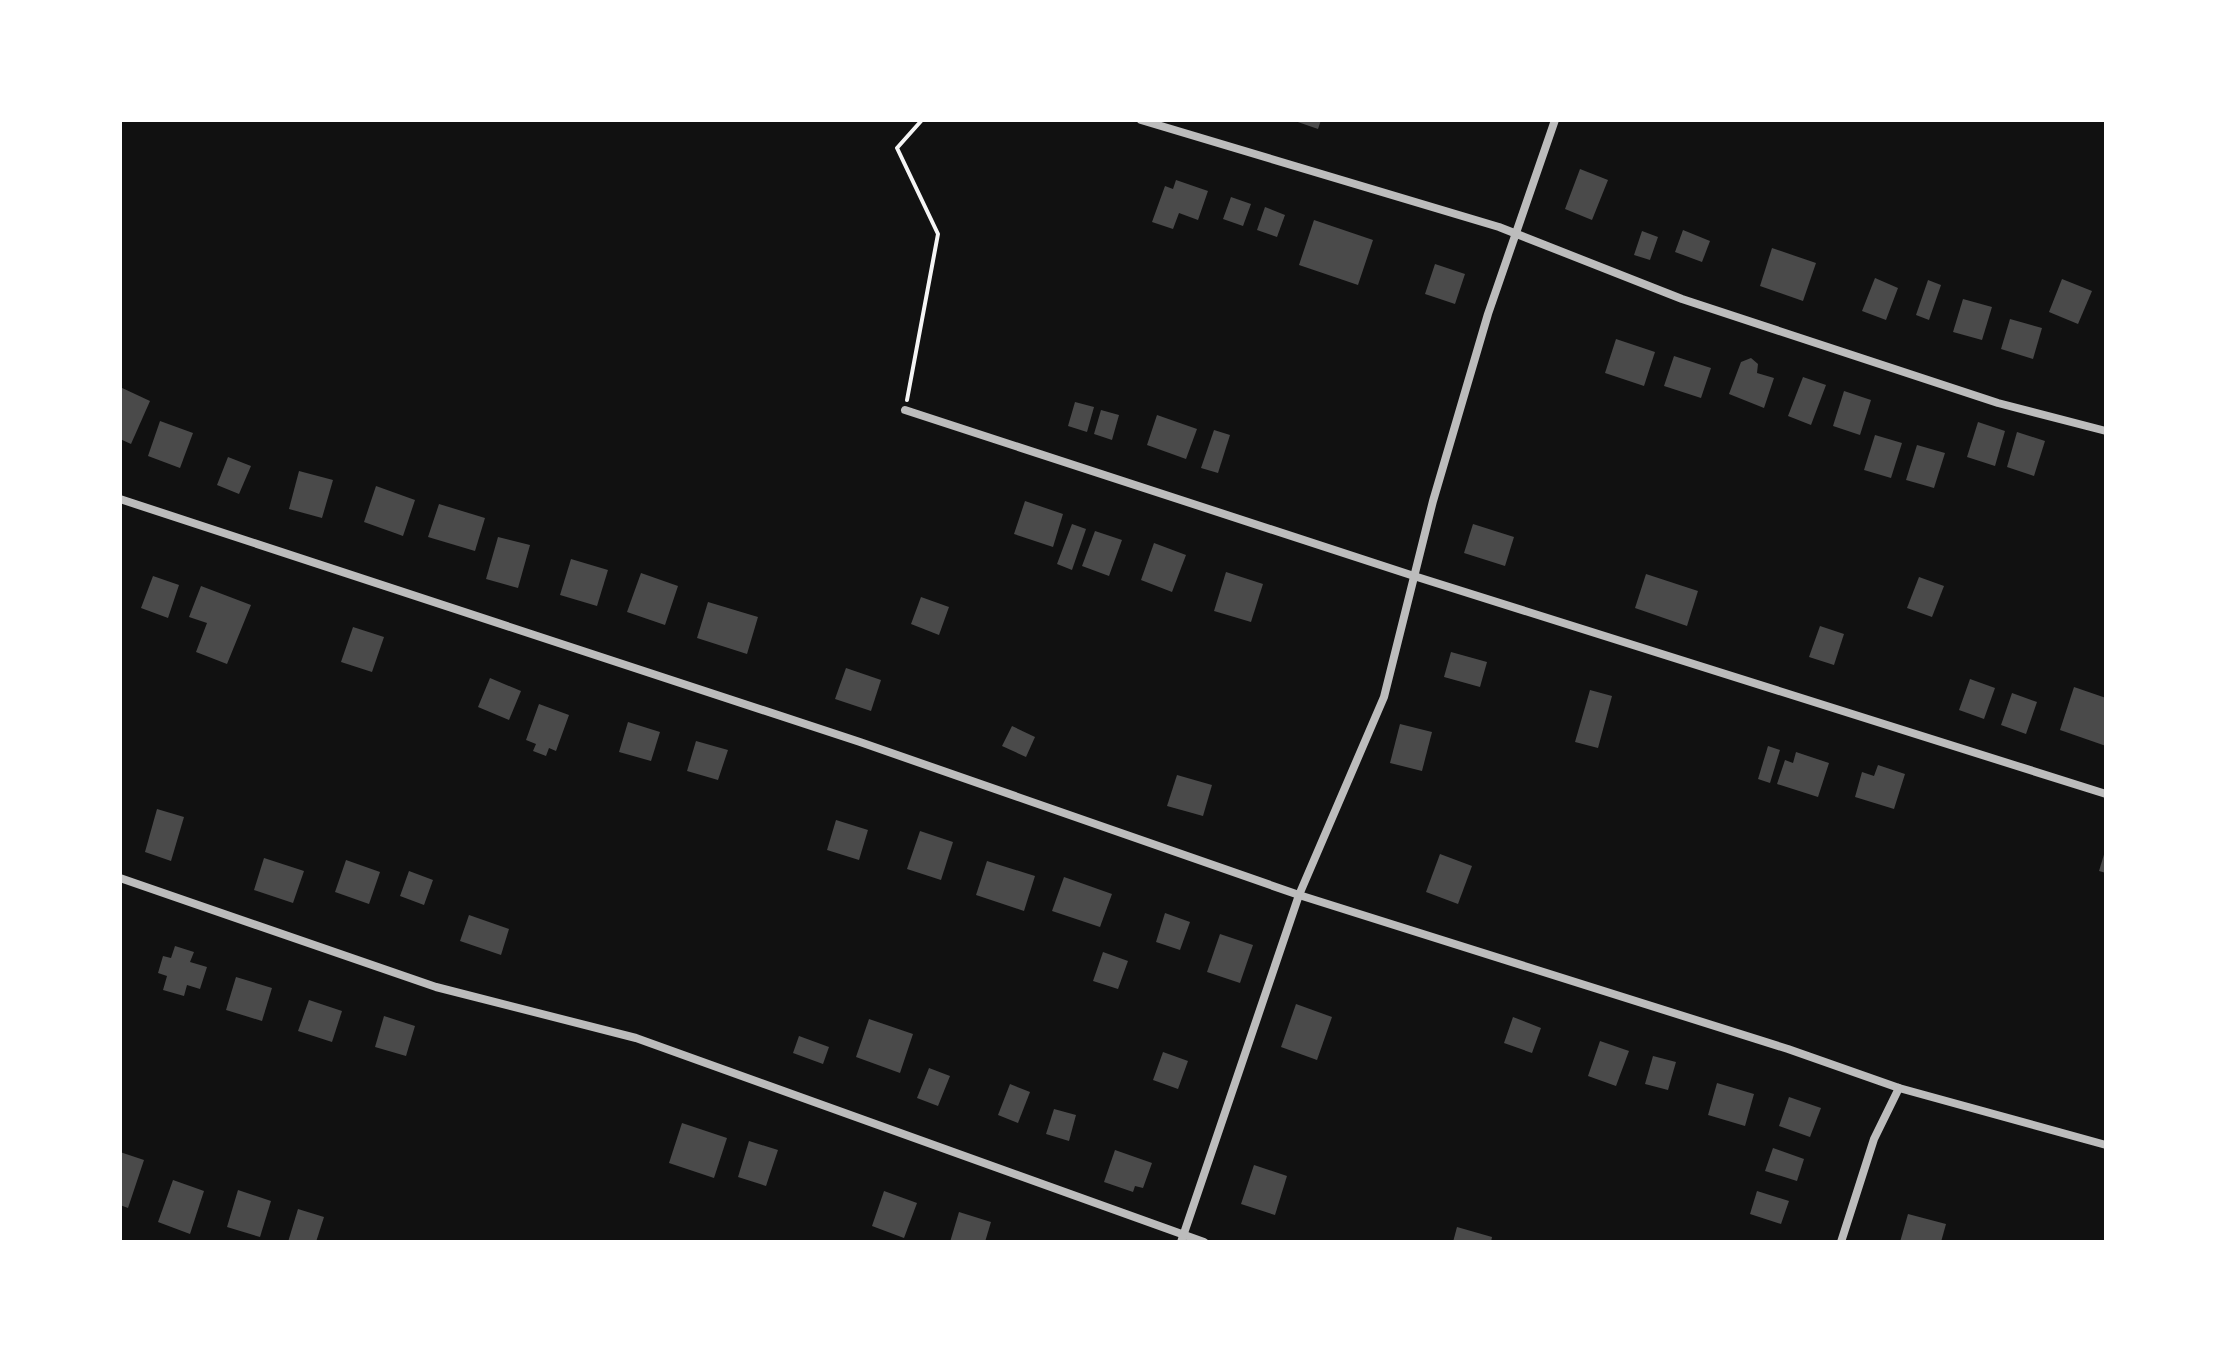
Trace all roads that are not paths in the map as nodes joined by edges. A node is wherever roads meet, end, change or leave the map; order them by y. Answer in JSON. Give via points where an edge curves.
{"nodes":[{"id":1,"x":1141,"y":120,"type":"edge"},
{"id":2,"x":1555,"y":120,"type":"edge"},
{"id":3,"x":1514,"y":234,"type":"junction"},
{"id":4,"x":905,"y":410,"type":"road end"},
{"id":5,"x":2106,"y":431,"type":"edge"},
{"id":6,"x":120,"y":499,"type":"edge"},
{"id":7,"x":1414,"y":576,"type":"junction"},
{"id":8,"x":2106,"y":794,"type":"edge"},
{"id":9,"x":120,"y":878,"type":"edge"},
{"id":10,"x":1299,"y":895,"type":"junction"},
{"id":11,"x":1899,"y":1088,"type":"junction"},
{"id":12,"x":2106,"y":1145,"type":"edge"},
{"id":13,"x":1182,"y":1239,"type":"edge"},
{"id":14,"x":1204,"y":1242,"type":"edge"},
{"id":15,"x":1841,"y":1242,"type":"edge"}],
"edges":[{"from":1,"to":3,"type":"street"},
{"from":2,"to":3,"type":"street"},
{"from":3,"to":5,"type":"street","via":[[1682,299],[1998,403]]},
{"from":3,"to":7,"type":"street"},
{"from":4,"to":7,"type":"street"},
{"from":6,"to":10,"type":"street","via":[[860,742]]},
{"from":7,"to":8,"type":"street"},
{"from":7,"to":10,"type":"street","via":[[1384,697]]},
{"from":9,"to":13,"type":"street","via":[[436,987],[636,1038]]},
{"from":10,"to":11,"type":"street"},
{"from":10,"to":13,"type":"street"},
{"from":11,"to":12,"type":"street"},
{"from":11,"to":15,"type":"street","via":[[1874,1139]]},
{"from":13,"to":14,"type":"street"}]}
